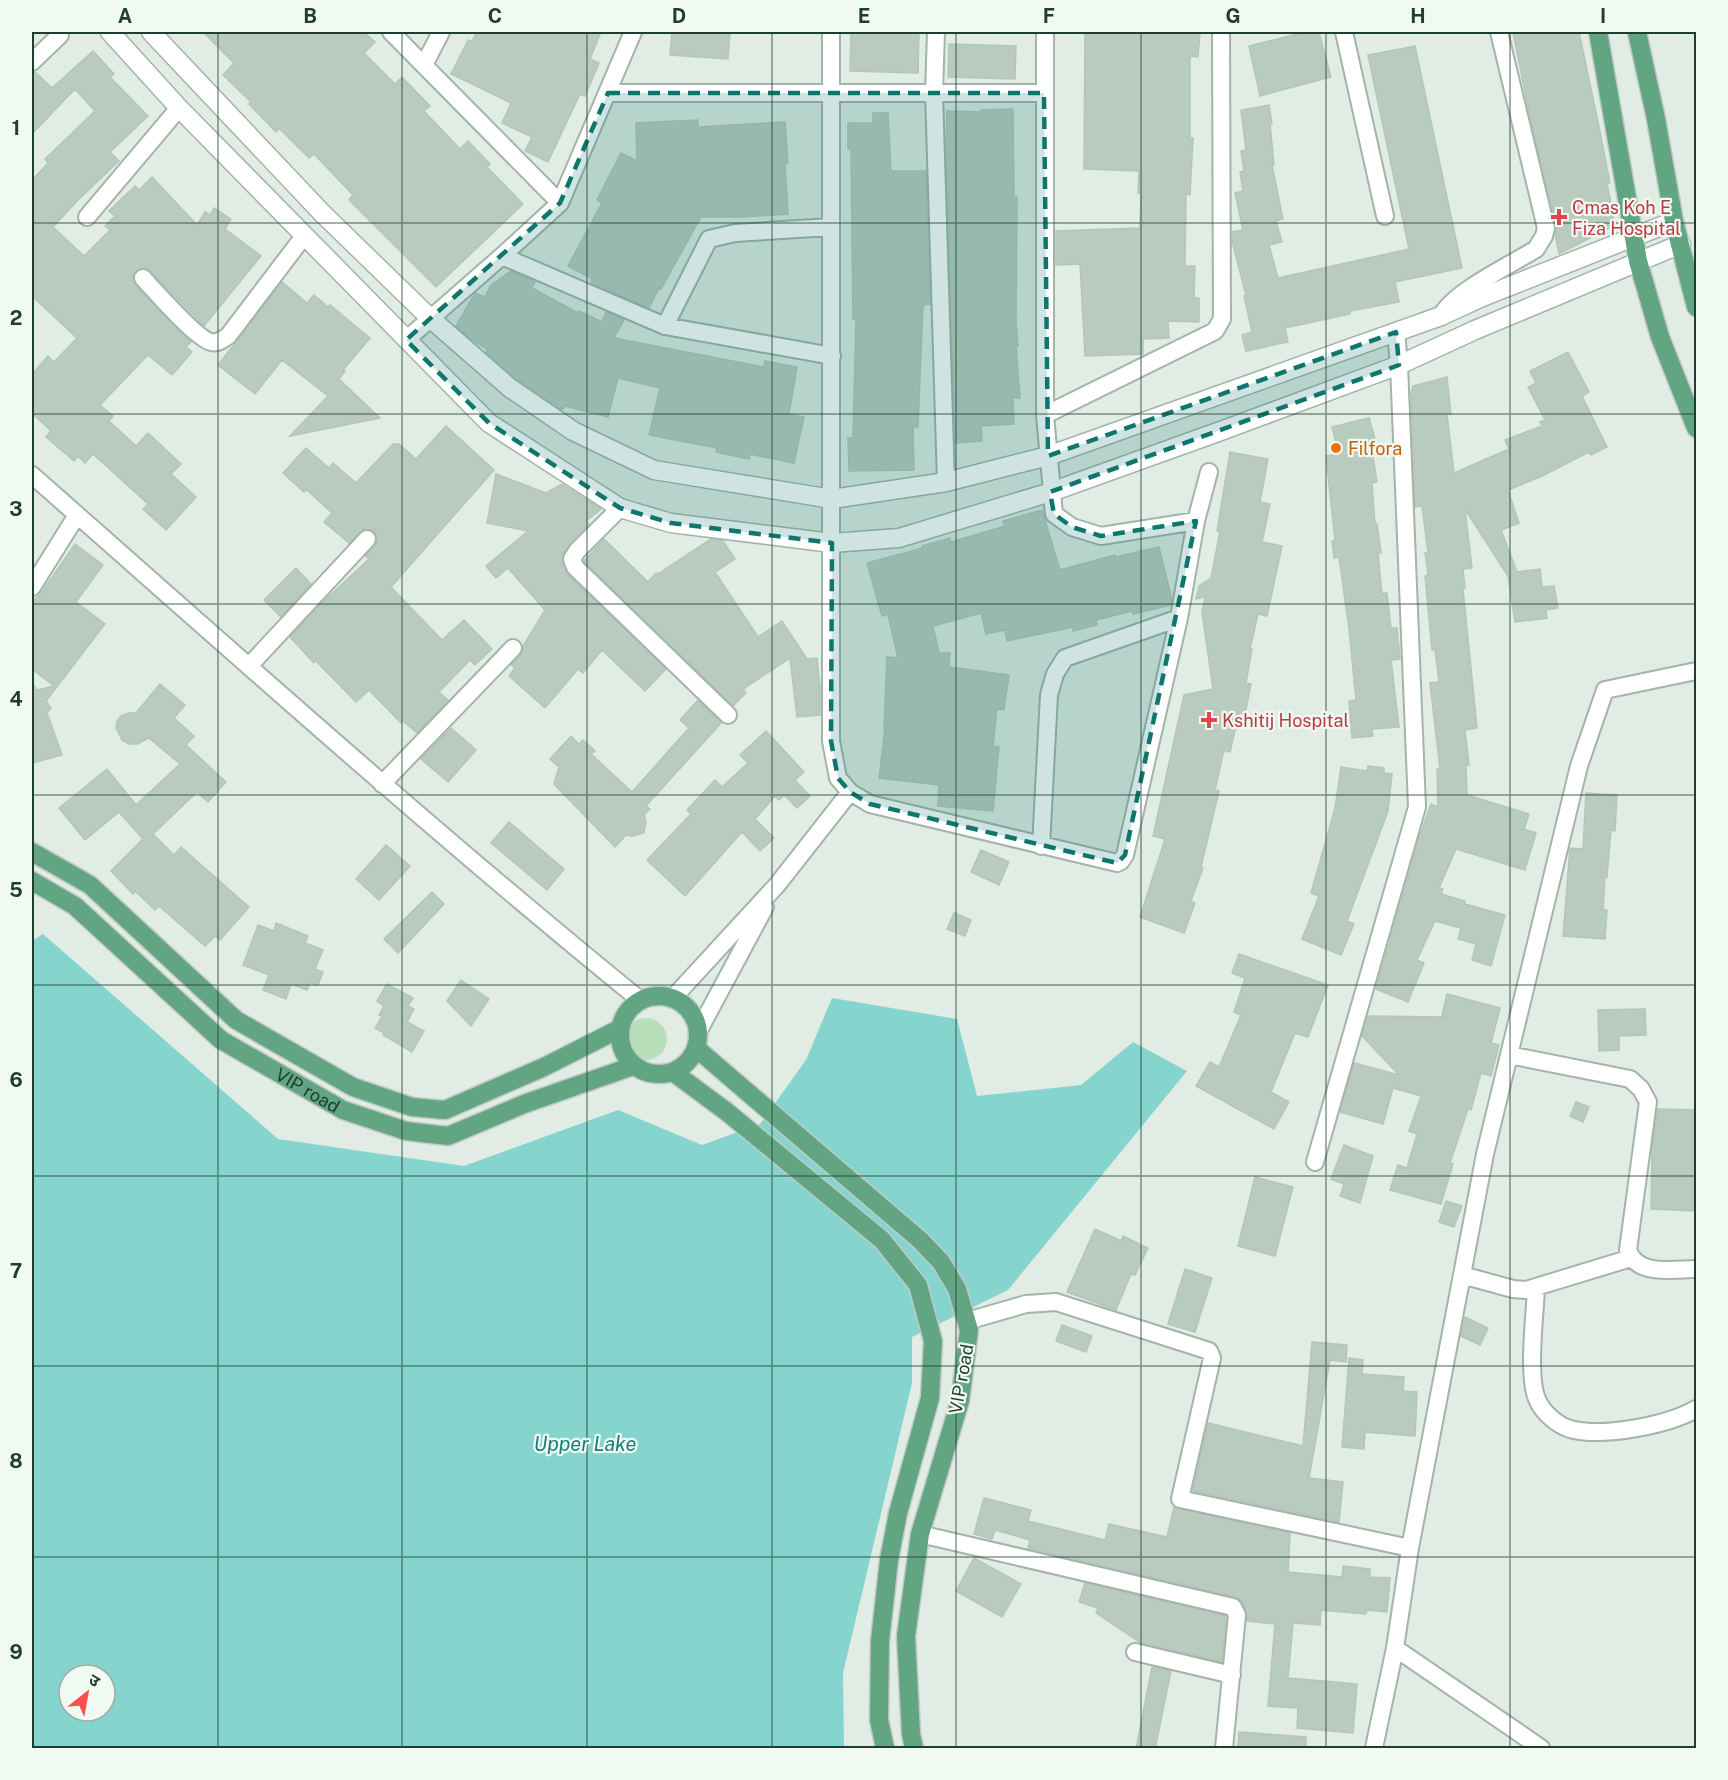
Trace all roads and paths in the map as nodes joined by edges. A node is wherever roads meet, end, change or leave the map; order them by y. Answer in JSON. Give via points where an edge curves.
{"nodes":[{"id":1,"x":110,"y":32,"type":"edge"},
{"id":2,"x":151,"y":32,"type":"edge"},
{"id":3,"x":392,"y":32,"type":"edge"},
{"id":4,"x":441,"y":32,"type":"edge"},
{"id":5,"x":633,"y":32,"type":"edge"},
{"id":6,"x":831,"y":32,"type":"edge"},
{"id":7,"x":936,"y":32,"type":"edge"},
{"id":8,"x":1045,"y":32,"type":"edge"},
{"id":9,"x":1221,"y":32,"type":"edge"},
{"id":10,"x":1344,"y":32,"type":"edge"},
{"id":11,"x":1499,"y":32,"type":"edge"},
{"id":12,"x":1598,"y":32,"type":"edge"},
{"id":13,"x":1637,"y":32,"type":"edge"},
{"id":14,"x":60,"y":35,"type":"dead end"},
{"id":15,"x":32,"y":62,"type":"edge"},
{"id":16,"x":424,"y":65,"type":"junction"},
{"id":17,"x":608,"y":93,"type":"junction"},
{"id":18,"x":830,"y":93,"type":"junction"},
{"id":19,"x":934,"y":93,"type":"junction"},
{"id":20,"x":1044,"y":93,"type":"junction"},
{"id":21,"x":179,"y":108,"type":"junction"},
{"id":22,"x":560,"y":203,"type":"junction"},
{"id":23,"x":1384,"y":216,"type":"dead end"},
{"id":24,"x":87,"y":217,"type":"dead end"},
{"id":25,"x":1674,"y":221,"type":"junction"},
{"id":26,"x":831,"y":227,"type":"junction"},
{"id":27,"x":304,"y":236,"type":"junction"},
{"id":28,"x":1634,"y":236,"type":"junction"},
{"id":29,"x":1681,"y":244,"type":"junction"},
{"id":30,"x":502,"y":256,"type":"junction"},
{"id":31,"x":1638,"y":261,"type":"junction"},
{"id":32,"x":143,"y":278,"type":"dead end"},
{"id":33,"x":1696,"y":307,"type":"edge"},
{"id":34,"x":1441,"y":316,"type":"junction"},
{"id":35,"x":430,"y":318,"type":"junction"},
{"id":36,"x":665,"y":326,"type":"junction"},
{"id":37,"x":1396,"y":332,"type":"junction"},
{"id":38,"x":406,"y":340,"type":"junction"},
{"id":39,"x":832,"y":356,"type":"junction"},
{"id":40,"x":1399,"y":365,"type":"junction"},
{"id":41,"x":1045,"y":415,"type":"junction"},
{"id":42,"x":1696,"y":428,"type":"edge"},
{"id":43,"x":1048,"y":456,"type":"junction"},
{"id":44,"x":1209,"y":472,"type":"dead end"},
{"id":45,"x":32,"y":475,"type":"edge"},
{"id":46,"x":946,"y":482,"type":"junction"},
{"id":47,"x":1051,"y":492,"type":"junction"},
{"id":48,"x":832,"y":499,"type":"junction"},
{"id":49,"x":620,"y":508,"type":"junction"},
{"id":50,"x":77,"y":515,"type":"junction"},
{"id":51,"x":1196,"y":521,"type":"junction"},
{"id":52,"x":367,"y":539,"type":"dead end"},
{"id":53,"x":832,"y":543,"type":"junction"},
{"id":54,"x":32,"y":587,"type":"edge"},
{"id":55,"x":1179,"y":618,"type":"junction"},
{"id":56,"x":513,"y":648,"type":"dead end"},
{"id":57,"x":249,"y":666,"type":"junction"},
{"id":58,"x":1696,"y":671,"type":"edge"},
{"id":59,"x":728,"y":715,"type":"dead end"},
{"id":60,"x":382,"y":784,"type":"junction"},
{"id":61,"x":850,"y":792,"type":"junction"},
{"id":62,"x":1041,"y":846,"type":"junction"},
{"id":63,"x":32,"y":852,"type":"edge"},
{"id":64,"x":32,"y":881,"type":"edge"},
{"id":65,"x":777,"y":885,"type":"junction"},
{"id":66,"x":672,"y":999,"type":"junction"},
{"id":67,"x":640,"y":1000,"type":"junction"},
{"id":68,"x":619,"y":1029,"type":"junction"},
{"id":69,"x":697,"y":1040,"type":"junction"},
{"id":70,"x":1509,"y":1055,"type":"junction"},
{"id":71,"x":633,"y":1066,"type":"junction"},
{"id":72,"x":673,"y":1072,"type":"junction"},
{"id":73,"x":1316,"y":1162,"type":"dead end"},
{"id":74,"x":1631,"y":1258,"type":"junction"},
{"id":75,"x":1696,"y":1269,"type":"edge"},
{"id":76,"x":1462,"y":1275,"type":"junction"},
{"id":77,"x":1536,"y":1288,"type":"junction"},
{"id":78,"x":966,"y":1317,"type":"junction"},
{"id":79,"x":1696,"y":1409,"type":"edge"},
{"id":80,"x":920,"y":1534,"type":"junction"},
{"id":81,"x":1410,"y":1548,"type":"junction"},
{"id":82,"x":1395,"y":1648,"type":"junction"},
{"id":83,"x":1135,"y":1652,"type":"dead end"},
{"id":84,"x":1232,"y":1676,"type":"junction"},
{"id":85,"x":885,"y":1749,"type":"edge"},
{"id":86,"x":914,"y":1749,"type":"edge"},
{"id":87,"x":1224,"y":1749,"type":"edge"},
{"id":88,"x":1374,"y":1749,"type":"edge"},
{"id":89,"x":1541,"y":1749,"type":"edge"}],
"edges":[{"from":1,"to":21,"type":"street"},
{"from":2,"to":35,"type":"street","via":[[322,213]]},
{"from":3,"to":16,"type":"street"},
{"from":4,"to":16,"type":"street"},
{"from":5,"to":17,"type":"street"},
{"from":6,"to":18,"type":"street"},
{"from":7,"to":19,"type":"street"},
{"from":8,"to":20,"type":"street"},
{"from":9,"to":41,"type":"street","via":[[1222,319],[1215,331]]},
{"from":10,"to":23,"type":"street"},
{"from":11,"to":34,"type":"street","via":[[1546,228],[1536,249],[1456,297]]},
{"from":12,"to":28,"type":"main road"},
{"from":13,"to":25,"type":"main road"},
{"from":14,"to":15,"type":"street"},
{"from":16,"to":22,"type":"street"},
{"from":17,"to":18,"type":"street"},
{"from":17,"to":22,"type":"street"},
{"from":18,"to":19,"type":"street"},
{"from":18,"to":26,"type":"street"},
{"from":19,"to":20,"type":"street"},
{"from":19,"to":46,"type":"street"},
{"from":20,"to":41,"type":"street"},
{"from":21,"to":24,"type":"street"},
{"from":21,"to":27,"type":"street"},
{"from":22,"to":30,"type":"street"},
{"from":25,"to":28,"type":"street"},
{"from":25,"to":29,"type":"main road"},
{"from":26,"to":36,"type":"street","via":[[735,233],[709,239]]},
{"from":26,"to":39,"type":"street"},
{"from":27,"to":32,"type":"street","via":[[228,336],[217,343],[197,333]]},
{"from":27,"to":38,"type":"street"},
{"from":28,"to":31,"type":"main road"},
{"from":28,"to":34,"type":"street"},
{"from":29,"to":31,"type":"street"},
{"from":29,"to":33,"type":"main road"},
{"from":30,"to":35,"type":"street"},
{"from":30,"to":36,"type":"street"},
{"from":31,"to":40,"type":"street"},
{"from":31,"to":42,"type":"main road","via":[[1660,337]]},
{"from":34,"to":37,"type":"street"},
{"from":35,"to":38,"type":"street"},
{"from":35,"to":48,"type":"street","via":[[528,401],[573,431],[654,471]]},
{"from":36,"to":39,"type":"street"},
{"from":37,"to":40,"type":"street"},
{"from":37,"to":43,"type":"street"},
{"from":38,"to":49,"type":"street","via":[[489,423]]},
{"from":39,"to":48,"type":"street"},
{"from":40,"to":47,"type":"street"},
{"from":40,"to":73,"type":"street","via":[[1417,807]]},
{"from":41,"to":43,"type":"street"},
{"from":43,"to":46,"type":"street"},
{"from":43,"to":47,"type":"street"},
{"from":44,"to":51,"type":"street"},
{"from":45,"to":50,"type":"street"},
{"from":46,"to":48,"type":"street"},
{"from":47,"to":51,"type":"street","via":[[1054,513],[1072,527],[1101,536]]},
{"from":47,"to":53,"type":"street","via":[[899,538]]},
{"from":48,"to":53,"type":"street"},
{"from":49,"to":53,"type":"street","via":[[671,523]]},
{"from":49,"to":59,"type":"street","via":[[577,551],[572,559],[575,567]]},
{"from":50,"to":54,"type":"street"},
{"from":50,"to":57,"type":"street"},
{"from":51,"to":55,"type":"street"},
{"from":52,"to":57,"type":"street"},
{"from":53,"to":61,"type":"street","via":[[831,741],[838,778]]},
{"from":55,"to":62,"type":"street","via":[[1065,658],[1055,674],[1049,695]]},
{"from":55,"to":62,"type":"street","via":[[1122,861]]},
{"from":56,"to":60,"type":"street"},
{"from":57,"to":60,"type":"street"},
{"from":58,"to":70,"type":"street","via":[[1605,690],[1579,766]]},
{"from":60,"to":67,"type":"street"},
{"from":61,"to":62,"type":"street","via":[[870,804]]},
{"from":61,"to":65,"type":"street"},
{"from":63,"to":68,"type":"main road","name":"VIP road","via":[[90,885],[236,1020],[353,1087],[412,1107],[445,1110]]},
{"from":64,"to":71,"type":"main road","name":"VIP road","via":[[75,906],[221,1040],[343,1110],[406,1131],[448,1136],[524,1104]]},
{"from":65,"to":66,"type":"street"},
{"from":65,"to":69,"type":"street"},
{"from":66,"to":67,"type":"main road","via":[[661,996]]},
{"from":66,"to":69,"type":"main road","name":"VIP road","via":[[693,1016]]},
{"from":67,"to":68,"type":"main road","via":[[626,1012]]},
{"from":68,"to":71,"type":"main road","via":[[621,1049]]},
{"from":69,"to":72,"type":"main road","via":[[687,1063]]},
{"from":69,"to":78,"type":"main road","name":"VIP road","via":[[745,1090],[920,1240],[941,1262],[957,1289]]},
{"from":70,"to":74,"type":"street","via":[[1630,1079],[1641,1089],[1648,1102],[1628,1250]]},
{"from":70,"to":76,"type":"street"},
{"from":71,"to":72,"type":"main road","via":[[646,1073]]},
{"from":72,"to":85,"type":"main road","name":"VIP road","via":[[882,1240],[918,1285],[933,1341],[930,1398],[889,1560],[880,1664],[879,1720]]},
{"from":74,"to":75,"type":"street","via":[[1639,1266],[1651,1269]]},
{"from":74,"to":77,"type":"street"},
{"from":76,"to":77,"type":"street","via":[[1513,1289]]},
{"from":76,"to":81,"type":"street"},
{"from":77,"to":79,"type":"street","via":[[1532,1380],[1536,1399],[1555,1420],[1570,1429],[1599,1432],[1652,1426]]},
{"from":78,"to":80,"type":"main road","name":"VIP road","via":[[969,1330],[960,1401]]},
{"from":78,"to":81,"type":"street","via":[[1056,1302],[1209,1351],[1212,1358],[1180,1498]]},
{"from":80,"to":84,"type":"street","via":[[1233,1607],[1237,1615]]},
{"from":80,"to":86,"type":"main road","name":"VIP road","via":[[906,1636]]},
{"from":81,"to":82,"type":"street"},
{"from":82,"to":88,"type":"street"},
{"from":82,"to":89,"type":"street"},
{"from":83,"to":84,"type":"street"},
{"from":84,"to":87,"type":"street"}]}
